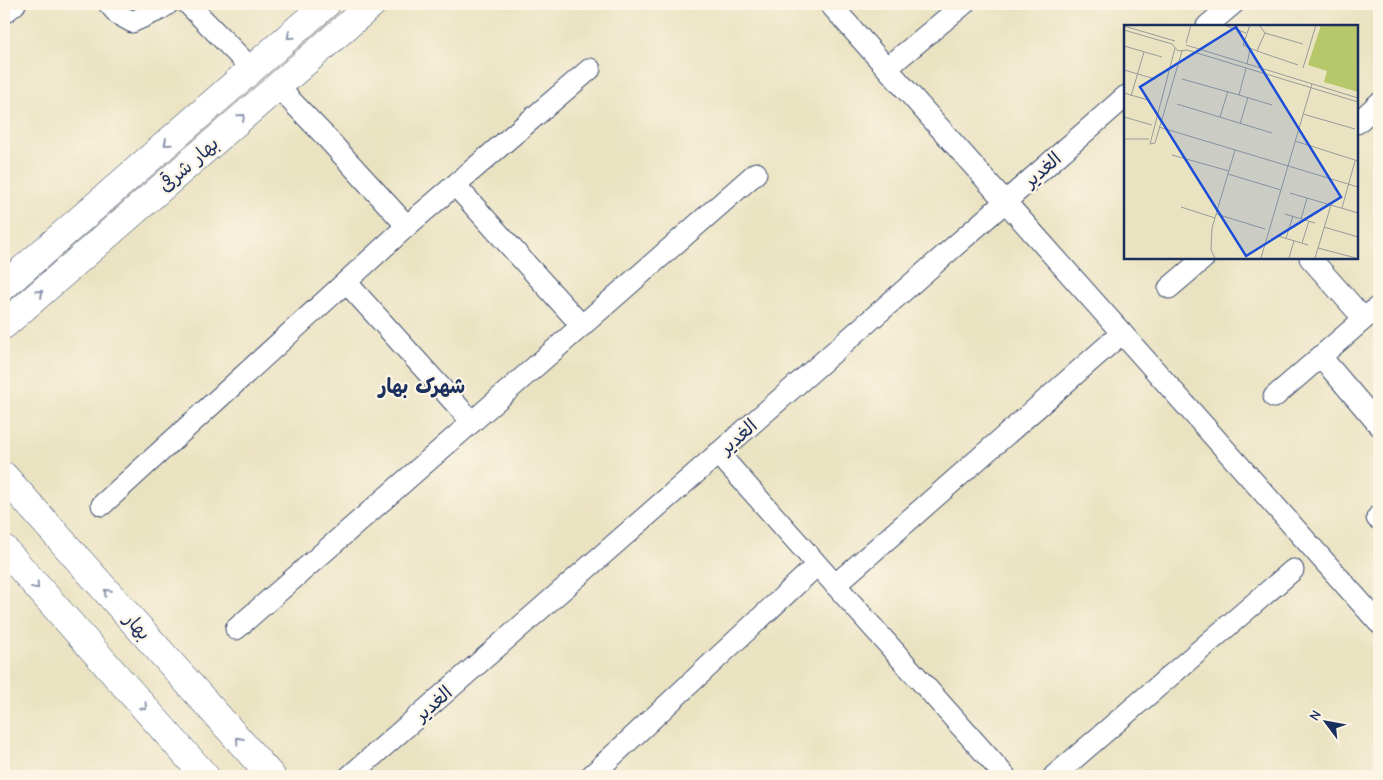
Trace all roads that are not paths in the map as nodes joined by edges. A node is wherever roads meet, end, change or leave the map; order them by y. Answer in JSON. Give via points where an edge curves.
{"nodes":[{"id":1,"x":15,"y":4,"type":"edge"},
{"id":2,"x":109,"y":4,"type":"edge"},
{"id":3,"x":168,"y":4,"type":"edge"},
{"id":4,"x":188,"y":4,"type":"edge"},
{"id":5,"x":326,"y":4,"type":"edge"},
{"id":6,"x":372,"y":4,"type":"edge"},
{"id":7,"x":830,"y":4,"type":"edge"},
{"id":8,"x":964,"y":4,"type":"edge"},
{"id":9,"x":1233,"y":4,"type":"edge"},
{"id":10,"x":4,"y":14,"type":"edge"},
{"id":11,"x":1208,"y":25,"type":"edge"},
{"id":12,"x":887,"y":68,"type":"junction"},
{"id":13,"x":252,"y":69,"type":"junction"},
{"id":14,"x":590,"y":69,"type":"dead end"},
{"id":15,"x":277,"y":86,"type":"junction"},
{"id":16,"x":1124,"y":98,"type":"edge"},
{"id":17,"x":1379,"y":103,"type":"edge"},
{"id":18,"x":1358,"y":122,"type":"edge"},
{"id":19,"x":756,"y":173,"type":"dead end"},
{"id":20,"x":455,"y":184,"type":"junction"},
{"id":21,"x":1006,"y":201,"type":"junction"},
{"id":22,"x":407,"y":226,"type":"junction"},
{"id":23,"x":1203,"y":259,"type":"edge"},
{"id":24,"x":1311,"y":259,"type":"edge"},
{"id":25,"x":346,"y":282,"type":"junction"},
{"id":26,"x":4,"y":286,"type":"edge"},
{"id":27,"x":1169,"y":288,"type":"dead end"},
{"id":28,"x":1372,"y":312,"type":"edge"},
{"id":29,"x":4,"y":325,"type":"edge"},
{"id":30,"x":582,"y":326,"type":"junction"},
{"id":31,"x":1122,"y":333,"type":"junction"},
{"id":32,"x":1321,"y":357,"type":"junction"},
{"id":33,"x":1274,"y":397,"type":"dead end"},
{"id":34,"x":472,"y":422,"type":"junction"},
{"id":35,"x":1379,"y":425,"type":"edge"},
{"id":36,"x":718,"y":453,"type":"junction"},
{"id":37,"x":4,"y":476,"type":"edge"},
{"id":38,"x":102,"y":506,"type":"dead end"},
{"id":39,"x":4,"y":549,"type":"edge"},
{"id":40,"x":817,"y":565,"type":"junction"},
{"id":41,"x":1293,"y":570,"type":"dead end"},
{"id":42,"x":835,"y":585,"type":"junction"},
{"id":43,"x":1379,"y":623,"type":"edge"},
{"id":44,"x":236,"y":629,"type":"dead end"},
{"id":45,"x":205,"y":776,"type":"edge"},
{"id":46,"x":271,"y":776,"type":"edge"},
{"id":47,"x":350,"y":776,"type":"edge"},
{"id":48,"x":591,"y":776,"type":"edge"},
{"id":49,"x":1005,"y":776,"type":"edge"},
{"id":50,"x":1054,"y":776,"type":"edge"}],
"edges":[{"from":1,"to":10,"type":"street"},
{"from":2,"to":3,"type":"street","via":[[132,22]]},
{"from":4,"to":13,"type":"street"},
{"from":5,"to":13,"type":"street","name":"بهار شرقی","one_way":true},
{"from":6,"to":15,"type":"street","name":"بهار شرقی"},
{"from":7,"to":12,"type":"street"},
{"from":8,"to":12,"type":"street"},
{"from":9,"to":11,"type":"street"},
{"from":12,"to":21,"type":"street"},
{"from":13,"to":26,"type":"street","name":"بهار شرقی","one_way":true},
{"from":14,"to":20,"type":"street"},
{"from":15,"to":22,"type":"street"},
{"from":29,"to":15,"type":"street","name":"بهار شرقی","one_way":true},
{"from":16,"to":21,"type":"street","name":"الغدیر"},
{"from":17,"to":18,"type":"street"},
{"from":19,"to":30,"type":"street"},
{"from":20,"to":22,"type":"street"},
{"from":20,"to":30,"type":"street"},
{"from":21,"to":31,"type":"street"},
{"from":21,"to":36,"type":"street","name":"الغدیر"},
{"from":22,"to":25,"type":"street"},
{"from":23,"to":27,"type":"street"},
{"from":24,"to":28,"type":"street"},
{"from":25,"to":34,"type":"street"},
{"from":25,"to":38,"type":"street"},
{"from":28,"to":32,"type":"street"},
{"from":30,"to":34,"type":"street"},
{"from":31,"to":42,"type":"street"},
{"from":31,"to":43,"type":"street"},
{"from":32,"to":33,"type":"street"},
{"from":32,"to":35,"type":"street"},
{"from":34,"to":44,"type":"street"},
{"from":36,"to":40,"type":"street"},
{"from":36,"to":47,"type":"street","name":"الغدیر"},
{"from":46,"to":37,"type":"street","name":"بهار","one_way":true},
{"from":39,"to":45,"type":"street","one_way":true},
{"from":40,"to":42,"type":"street"},
{"from":40,"to":48,"type":"street"},
{"from":41,"to":50,"type":"street"},
{"from":42,"to":49,"type":"street"}]}
